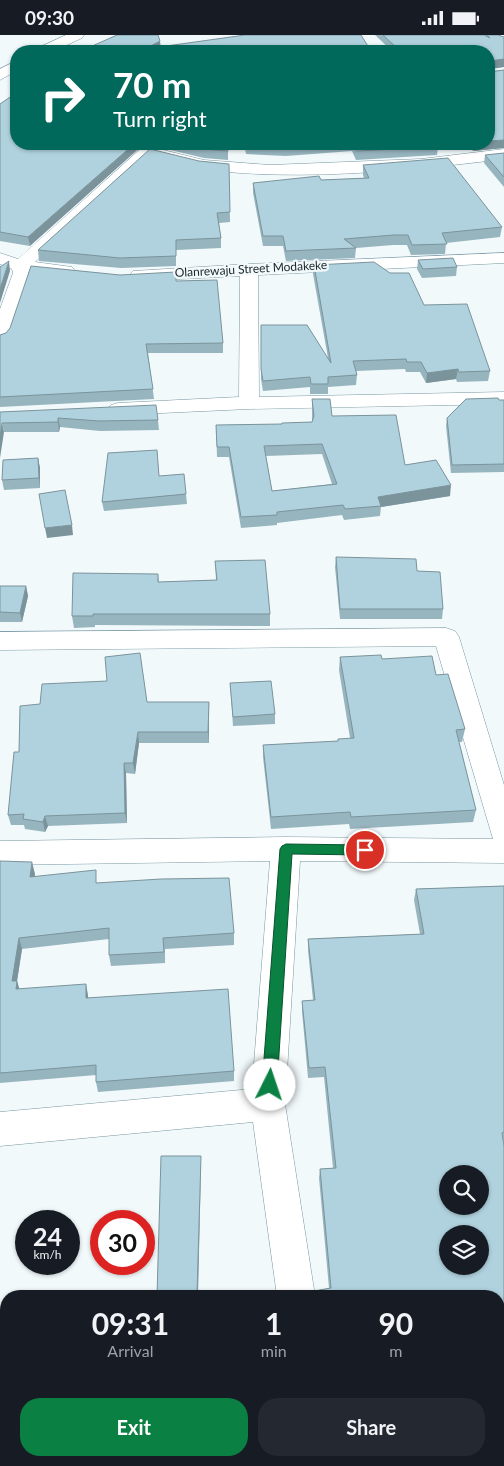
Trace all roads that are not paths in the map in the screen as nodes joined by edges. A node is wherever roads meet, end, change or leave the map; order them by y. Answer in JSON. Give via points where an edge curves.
{"nodes":[{"id":1,"x":77,"y":35,"type":"edge"},
{"id":2,"x":56,"y":45,"type":"edge"},
{"id":3,"x":148,"y":150,"type":"edge"},
{"id":4,"x":160,"y":150,"type":"edge"},
{"id":5,"x":504,"y":155,"type":"edge"},
{"id":6,"x":0,"y":258,"type":"edge"},
{"id":7,"x":504,"y":258,"type":"edge"},
{"id":8,"x":20,"y":266,"type":"junction"},
{"id":9,"x":249,"y":269,"type":"junction"},
{"id":10,"x":82,"y":272,"type":"edge"},
{"id":11,"x":121,"y":276,"type":"edge"},
{"id":12,"x":0,"y":337,"type":"edge"},
{"id":13,"x":504,"y":398,"type":"edge"},
{"id":14,"x":249,"y":403,"type":"junction"},
{"id":15,"x":100,"y":410,"type":"edge"},
{"id":16,"x":0,"y":641,"type":"edge"},
{"id":17,"x":504,"y":832,"type":"edge"},
{"id":18,"x":286,"y":849,"type":"junction"},
{"id":19,"x":504,"y":851,"type":"edge"},
{"id":20,"x":0,"y":853,"type":"edge"},
{"id":21,"x":268,"y":1105,"type":"junction"},
{"id":22,"x":0,"y":1129,"type":"edge"},
{"id":23,"x":295,"y":1290,"type":"edge"}],
"edges":[{"from":1,"to":2,"type":"street"},
{"from":3,"to":8,"type":"street"},
{"from":4,"to":5,"type":"street","via":[[204,165],[270,170],[421,163]]},
{"from":6,"to":8,"type":"street"},
{"from":7,"to":9,"type":"street","name":"Olanrewaju Street Modakeke"},
{"from":8,"to":10,"type":"street"},
{"from":8,"to":12,"type":"street","via":[[22,273]]},
{"from":9,"to":11,"type":"street","name":"Olanrewaju Street Modakeke"},
{"from":9,"to":14,"type":"street"},
{"from":13,"to":14,"type":"street"},
{"from":14,"to":15,"type":"street"},
{"from":16,"to":17,"type":"street","via":[[446,637]]},
{"from":18,"to":19,"type":"street"},
{"from":18,"to":20,"type":"street"},
{"from":18,"to":21,"type":"street"},
{"from":21,"to":22,"type":"street"},
{"from":21,"to":23,"type":"street"}]}
